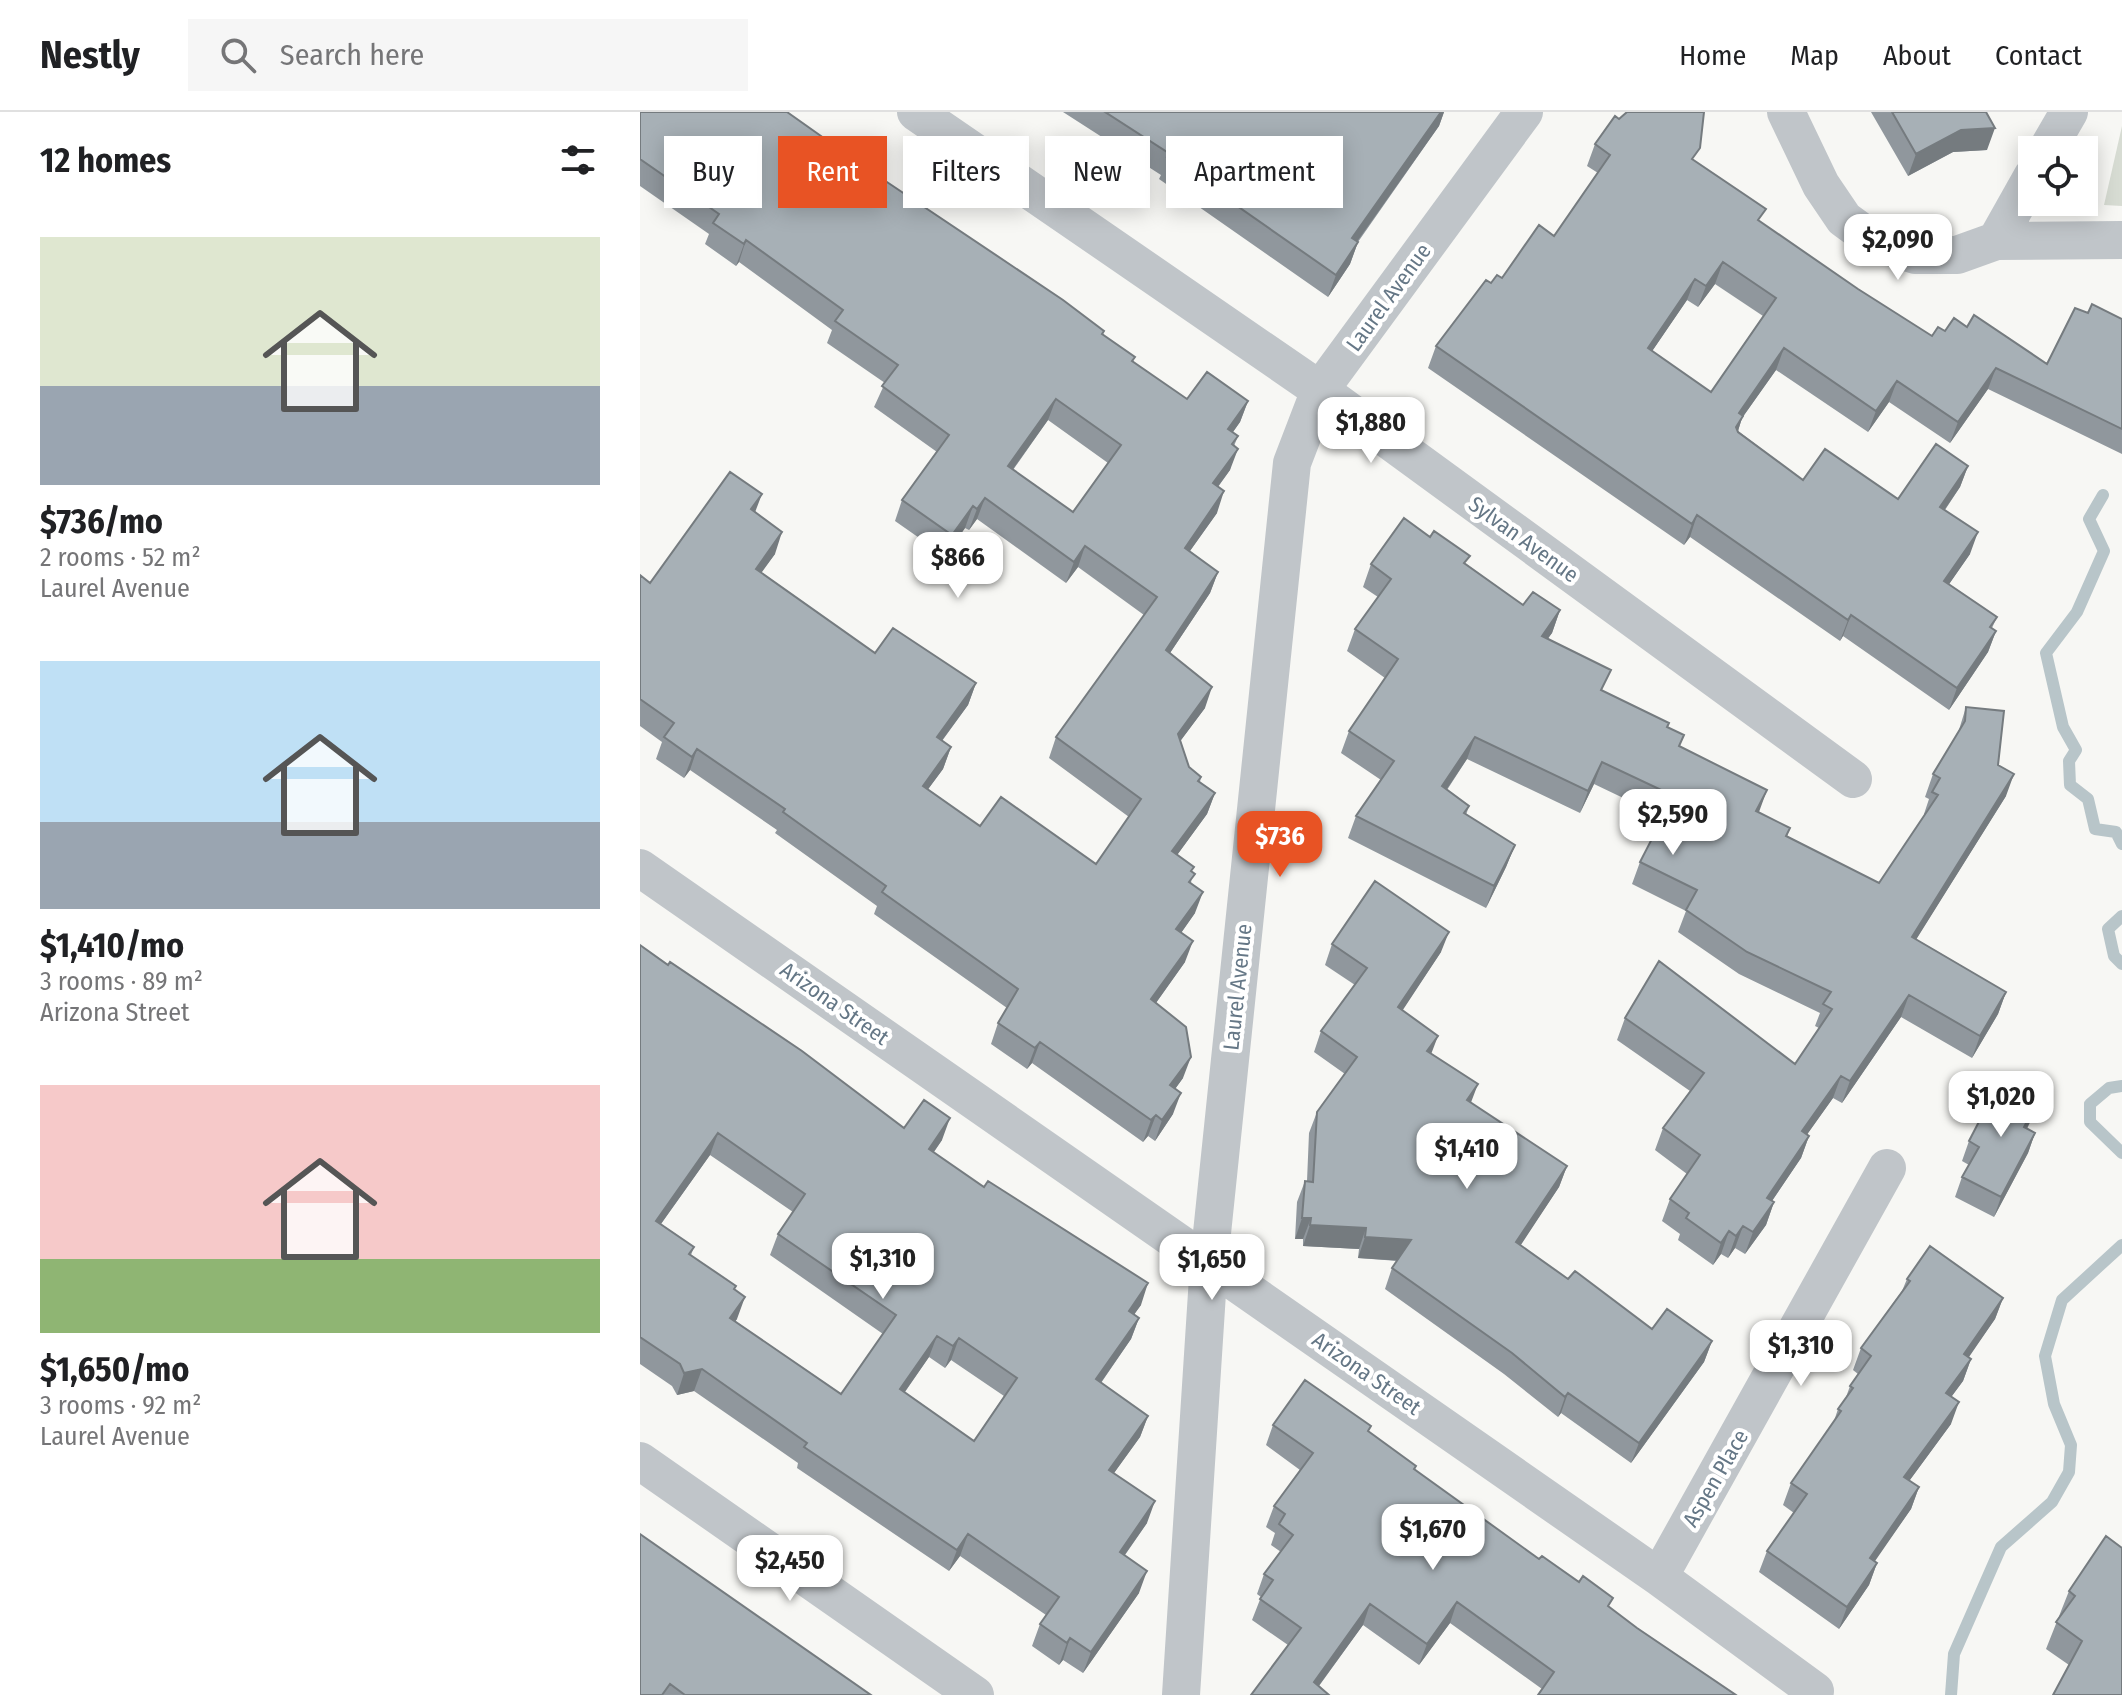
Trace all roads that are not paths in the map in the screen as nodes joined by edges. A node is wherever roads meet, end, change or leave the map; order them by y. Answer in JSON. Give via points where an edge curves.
{"nodes":[{"id":1,"x":916,"y":112,"type":"edge"},
{"id":2,"x":1524,"y":112,"type":"edge"},
{"id":3,"x":1786,"y":112,"type":"edge"},
{"id":4,"x":2069,"y":112,"type":"edge"},
{"id":5,"x":2055,"y":136,"type":"edge"},
{"id":6,"x":2018,"y":202,"type":"edge"},
{"id":7,"x":2122,"y":240,"type":"edge"},
{"id":8,"x":1996,"y":241,"type":"junction"},
{"id":9,"x":1320,"y":390,"type":"junction"},
{"id":10,"x":1853,"y":779,"type":"dead end"},
{"id":11,"x":640,"y":868,"type":"edge"},
{"id":12,"x":1887,"y":1168,"type":"dead end"},
{"id":13,"x":1209,"y":1262,"type":"junction"},
{"id":14,"x":640,"y":1461,"type":"edge"},
{"id":15,"x":1659,"y":1577,"type":"junction"},
{"id":16,"x":1815,"y":1691,"type":"dead end"},
{"id":17,"x":975,"y":1695,"type":"edge"},
{"id":18,"x":1181,"y":1695,"type":"edge"}],
"edges":[{"from":1,"to":9,"type":"street","name":"Sylvan Avenue"},
{"from":2,"to":9,"type":"street","name":"Laurel Avenue"},
{"from":3,"to":8,"type":"street","via":[[1821,185],[1844,219],[1877,243],[1915,255],[1957,255]]},
{"from":4,"to":5,"type":"street"},
{"from":6,"to":8,"type":"street"},
{"from":7,"to":8,"type":"street"},
{"from":9,"to":10,"type":"street","name":"Sylvan Avenue"},
{"from":9,"to":13,"type":"street","name":"Laurel Avenue","via":[[1292,463]]},
{"from":11,"to":13,"type":"street","name":"Arizona Street"},
{"from":12,"to":15,"type":"street","name":"Aspen Place"},
{"from":13,"to":15,"type":"street","name":"Arizona Street"},
{"from":13,"to":18,"type":"street","name":"Laurel Avenue"},
{"from":14,"to":17,"type":"street"},
{"from":15,"to":16,"type":"street","name":"Arizona Street"}]}
